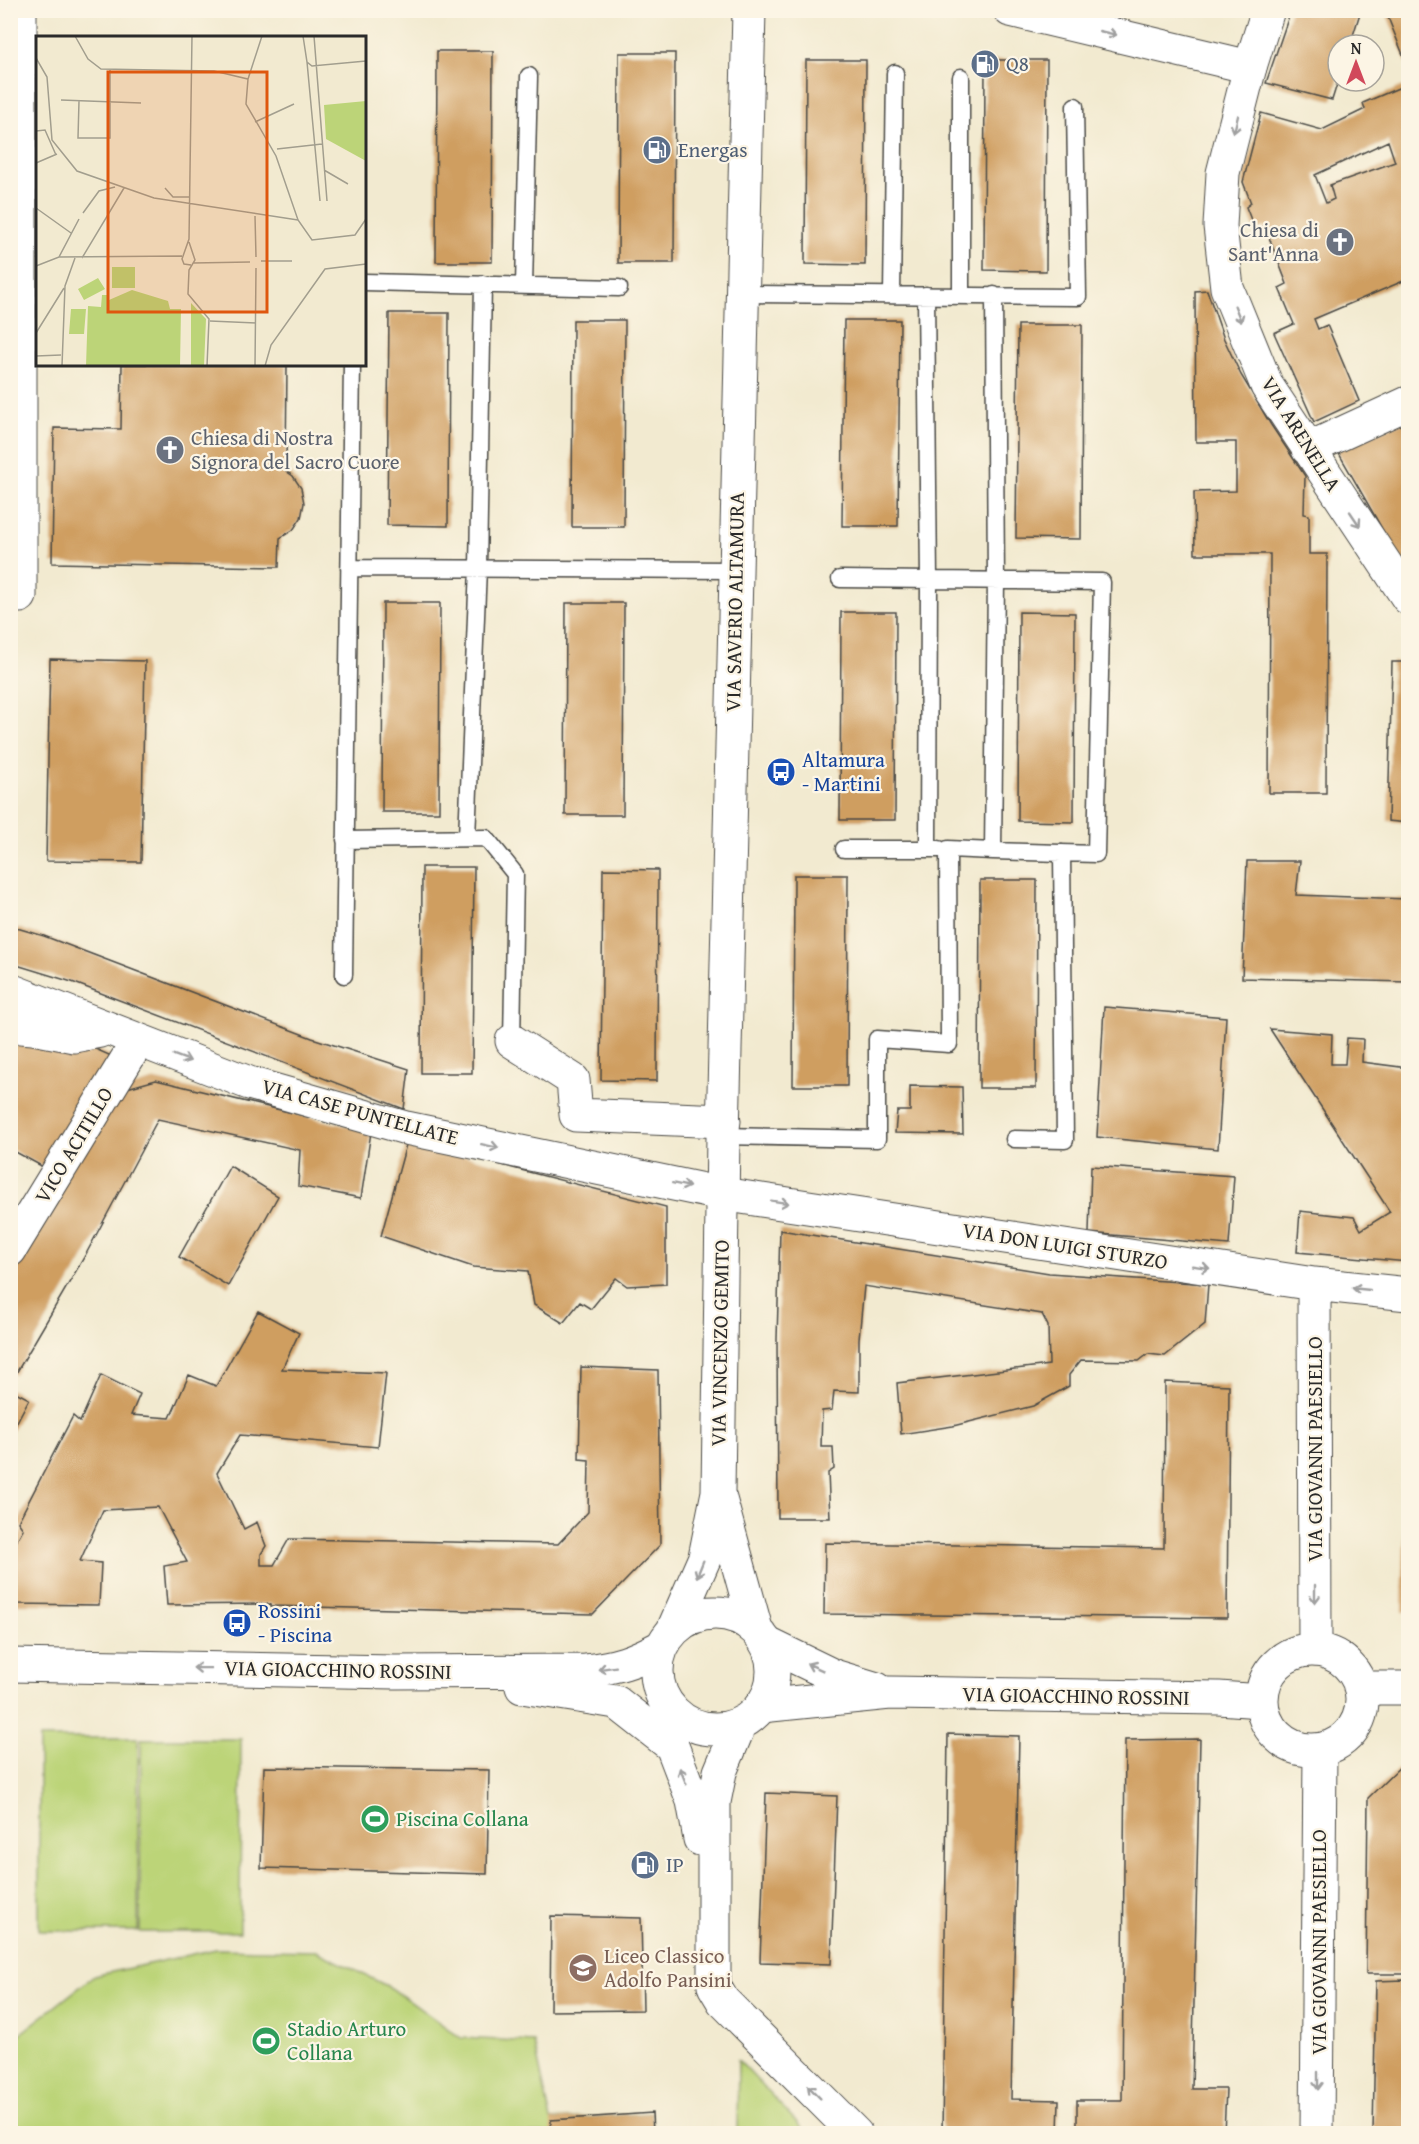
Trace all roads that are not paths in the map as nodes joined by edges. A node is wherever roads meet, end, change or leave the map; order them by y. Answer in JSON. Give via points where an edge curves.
{"nodes":[{"id":1,"x":20,"y":10,"type":"edge"},
{"id":2,"x":749,"y":10,"type":"edge"},
{"id":3,"x":1010,"y":10,"type":"edge"},
{"id":4,"x":1268,"y":10,"type":"edge"},
{"id":5,"x":1250,"y":67,"type":"junction"},
{"id":6,"x":895,"y":73,"type":"dead end"},
{"id":7,"x":529,"y":76,"type":"dead end"},
{"id":8,"x":961,"y":77,"type":"dead end"},
{"id":9,"x":1075,"y":106,"type":"dead end"},
{"id":10,"x":23,"y":266,"type":"edge"},
{"id":11,"x":366,"y":282,"type":"edge"},
{"id":12,"x":483,"y":284,"type":"junction"},
{"id":13,"x":524,"y":286,"type":"junction"},
{"id":14,"x":618,"y":288,"type":"dead end"},
{"id":15,"x":742,"y":294,"type":"junction"},
{"id":16,"x":892,"y":295,"type":"junction"},
{"id":17,"x":926,"y":295,"type":"junction"},
{"id":18,"x":961,"y":296,"type":"junction"},
{"id":19,"x":994,"y":296,"type":"junction"},
{"id":20,"x":352,"y":366,"type":"edge"},
{"id":21,"x":1408,"y":403,"type":"edge"},
{"id":22,"x":1308,"y":449,"type":"junction"},
{"id":23,"x":349,"y":568,"type":"junction"},
{"id":24,"x":478,"y":568,"type":"junction"},
{"id":25,"x":736,"y":570,"type":"junction"},
{"id":26,"x":840,"y":579,"type":"dead end"},
{"id":27,"x":928,"y":580,"type":"junction"},
{"id":28,"x":996,"y":580,"type":"junction"},
{"id":29,"x":15,"y":596,"type":"edge"},
{"id":30,"x":1408,"y":598,"type":"edge"},
{"id":31,"x":467,"y":838,"type":"junction"},
{"id":32,"x":345,"y":840,"type":"junction"},
{"id":33,"x":844,"y":849,"type":"dead end"},
{"id":34,"x":927,"y":849,"type":"junction"},
{"id":35,"x":948,"y":849,"type":"junction"},
{"id":36,"x":993,"y":851,"type":"junction"},
{"id":37,"x":1062,"y":853,"type":"junction"},
{"id":38,"x":344,"y":975,"type":"dead end"},
{"id":39,"x":10,"y":990,"type":"edge"},
{"id":40,"x":10,"y":1026,"type":"edge"},
{"id":41,"x":125,"y":1035,"type":"junction"},
{"id":42,"x":512,"y":1041,"type":"joint"},
{"id":43,"x":723,"y":1129,"type":"junction"},
{"id":44,"x":1014,"y":1139,"type":"dead end"},
{"id":45,"x":722,"y":1194,"type":"junction"},
{"id":46,"x":10,"y":1250,"type":"edge"},
{"id":47,"x":1314,"y":1284,"type":"junction"},
{"id":48,"x":1408,"y":1294,"type":"edge"},
{"id":49,"x":718,"y":1491,"type":"junction"},
{"id":50,"x":762,"y":1637,"type":"junction"},
{"id":51,"x":667,"y":1639,"type":"junction"},
{"id":52,"x":1315,"y":1650,"type":"junction"},
{"id":53,"x":10,"y":1665,"type":"edge"},
{"id":54,"x":395,"y":1672,"type":"junction"},
{"id":55,"x":1360,"y":1688,"type":"junction"},
{"id":56,"x":1408,"y":1688,"type":"edge"},
{"id":57,"x":890,"y":1693,"type":"junction"},
{"id":58,"x":1261,"y":1701,"type":"junction"},
{"id":59,"x":750,"y":1715,"type":"junction"},
{"id":60,"x":1320,"y":1750,"type":"junction"},
{"id":61,"x":714,"y":1915,"type":"junction"},
{"id":62,"x":856,"y":2133,"type":"edge"},
{"id":63,"x":1317,"y":2133,"type":"edge"}],
"edges":[{"from":1,"to":10,"type":"street"},
{"from":2,"to":15,"type":"street","name":"VIA SAVERIO ALTAMURA"},
{"from":3,"to":5,"type":"street","one_way":true},
{"from":4,"to":5,"type":"street","name":"VIA ARENELLA"},
{"from":5,"to":22,"type":"street","name":"VIA ARENELLA","one_way":true,"via":[[1223,173],[1220,226],[1227,288],[1267,386]]},
{"from":6,"to":16,"type":"lane"},
{"from":7,"to":13,"type":"lane"},
{"from":8,"to":18,"type":"lane"},
{"from":9,"to":19,"type":"lane","via":[[1078,297]]},
{"from":10,"to":29,"type":"street"},
{"from":11,"to":12,"type":"lane"},
{"from":12,"to":13,"type":"lane"},
{"from":12,"to":24,"type":"lane"},
{"from":13,"to":14,"type":"lane"},
{"from":15,"to":16,"type":"lane"},
{"from":15,"to":25,"type":"street","name":"VIA SAVERIO ALTAMURA"},
{"from":16,"to":17,"type":"lane"},
{"from":17,"to":18,"type":"lane"},
{"from":17,"to":27,"type":"lane"},
{"from":18,"to":19,"type":"lane"},
{"from":19,"to":28,"type":"lane"},
{"from":20,"to":23,"type":"lane"},
{"from":21,"to":22,"type":"street"},
{"from":22,"to":30,"type":"street","name":"VIA ARENELLA","one_way":true},
{"from":23,"to":24,"type":"lane"},
{"from":23,"to":32,"type":"lane"},
{"from":24,"to":25,"type":"lane"},
{"from":24,"to":31,"type":"lane"},
{"from":25,"to":43,"type":"street","name":"VIA SAVERIO ALTAMURA"},
{"from":26,"to":27,"type":"lane"},
{"from":27,"to":28,"type":"lane"},
{"from":27,"to":34,"type":"lane"},
{"from":28,"to":36,"type":"lane"},
{"from":28,"to":37,"type":"lane","via":[[1102,582],[1096,854]]},
{"from":31,"to":32,"type":"lane"},
{"from":31,"to":42,"type":"lane","via":[[486,838],[515,874]]},
{"from":32,"to":38,"type":"lane"},
{"from":33,"to":34,"type":"lane"},
{"from":34,"to":35,"type":"lane"},
{"from":35,"to":36,"type":"lane"},
{"from":35,"to":43,"type":"lane","via":[[949,1044],[877,1040],[877,1139]]},
{"from":36,"to":37,"type":"lane"},
{"from":37,"to":44,"type":"lane","via":[[1065,1140]]},
{"from":39,"to":41,"type":"street","name":"VIA CASE PUNTELLATE"},
{"from":40,"to":41,"type":"street","via":[[74,1036]]},
{"from":41,"to":45,"type":"street","name":"VIA CASE PUNTELLATE","one_way":true,"via":[[249,1083],[406,1128]]},
{"from":41,"to":46,"type":"street","name":"VICO ACITILLO"},
{"from":42,"to":43,"type":"street","via":[[573,1080],[576,1115]]},
{"from":43,"to":45,"type":"street","name":"VIA SAVERIO ALTAMURA"},
{"from":45,"to":47,"type":"street","name":"VIA DON LUIGI STURZO","one_way":true},
{"from":45,"to":49,"type":"street","name":"VIA VINCENZO GEMITO"},
{"from":48,"to":47,"type":"street","name":"VIA DON LUIGI STURZO","one_way":true},
{"from":47,"to":52,"type":"street","name":"VIA GIOVANNI PAESIELLO","one_way":true},
{"from":49,"to":50,"type":"street","name":"VIA VINCENZO GEMITO"},
{"from":49,"to":51,"type":"street","name":"VIA VINCENZO GEMITO","one_way":true,"via":[[705,1557]]},
{"from":50,"to":51,"type":"street","via":[[741,1619],[723,1613],[687,1620]]},
{"from":57,"to":50,"type":"street","name":"VIA GIOACCHINO ROSSINI","one_way":true,"via":[[834,1676]]},
{"from":50,"to":59,"type":"street","via":[[773,1661],[773,1680],[767,1697]]},
{"from":51,"to":54,"type":"street","name":"VIA GIOACCHINO ROSSINI","one_way":true,"via":[[633,1662],[613,1668]]},
{"from":51,"to":59,"type":"street","via":[[656,1666],[658,1687],[667,1705],[681,1719],[700,1728],[720,1729]]},
{"from":52,"to":55,"type":"street","via":[[1344,1662]]},
{"from":52,"to":58,"type":"street","via":[[1285,1658],[1273,1669],[1264,1684]]},
{"from":54,"to":53,"type":"street","name":"VIA GIOACCHINO ROSSINI","one_way":true},
{"from":61,"to":54,"type":"street","one_way":true,"via":[[693,1801],[672,1746],[616,1702]]},
{"from":55,"to":56,"type":"street"},
{"from":55,"to":60,"type":"street","via":[[1362,1704],[1350,1732],[1336,1744]]},
{"from":57,"to":58,"type":"street","name":"VIA GIOACCHINO ROSSINI"},
{"from":57,"to":59,"type":"street","name":"VIA GIOACCHINO ROSSINI"},
{"from":58,"to":60,"type":"street","via":[[1264,1718],[1286,1744],[1302,1750]]},
{"from":59,"to":61,"type":"street","via":[[720,1772],[714,1802]]},
{"from":60,"to":63,"type":"street","name":"VIA GIOVANNI PAESIELLO","one_way":true},
{"from":62,"to":61,"type":"street","one_way":true,"via":[[720,1997],[713,1981]]}]}
